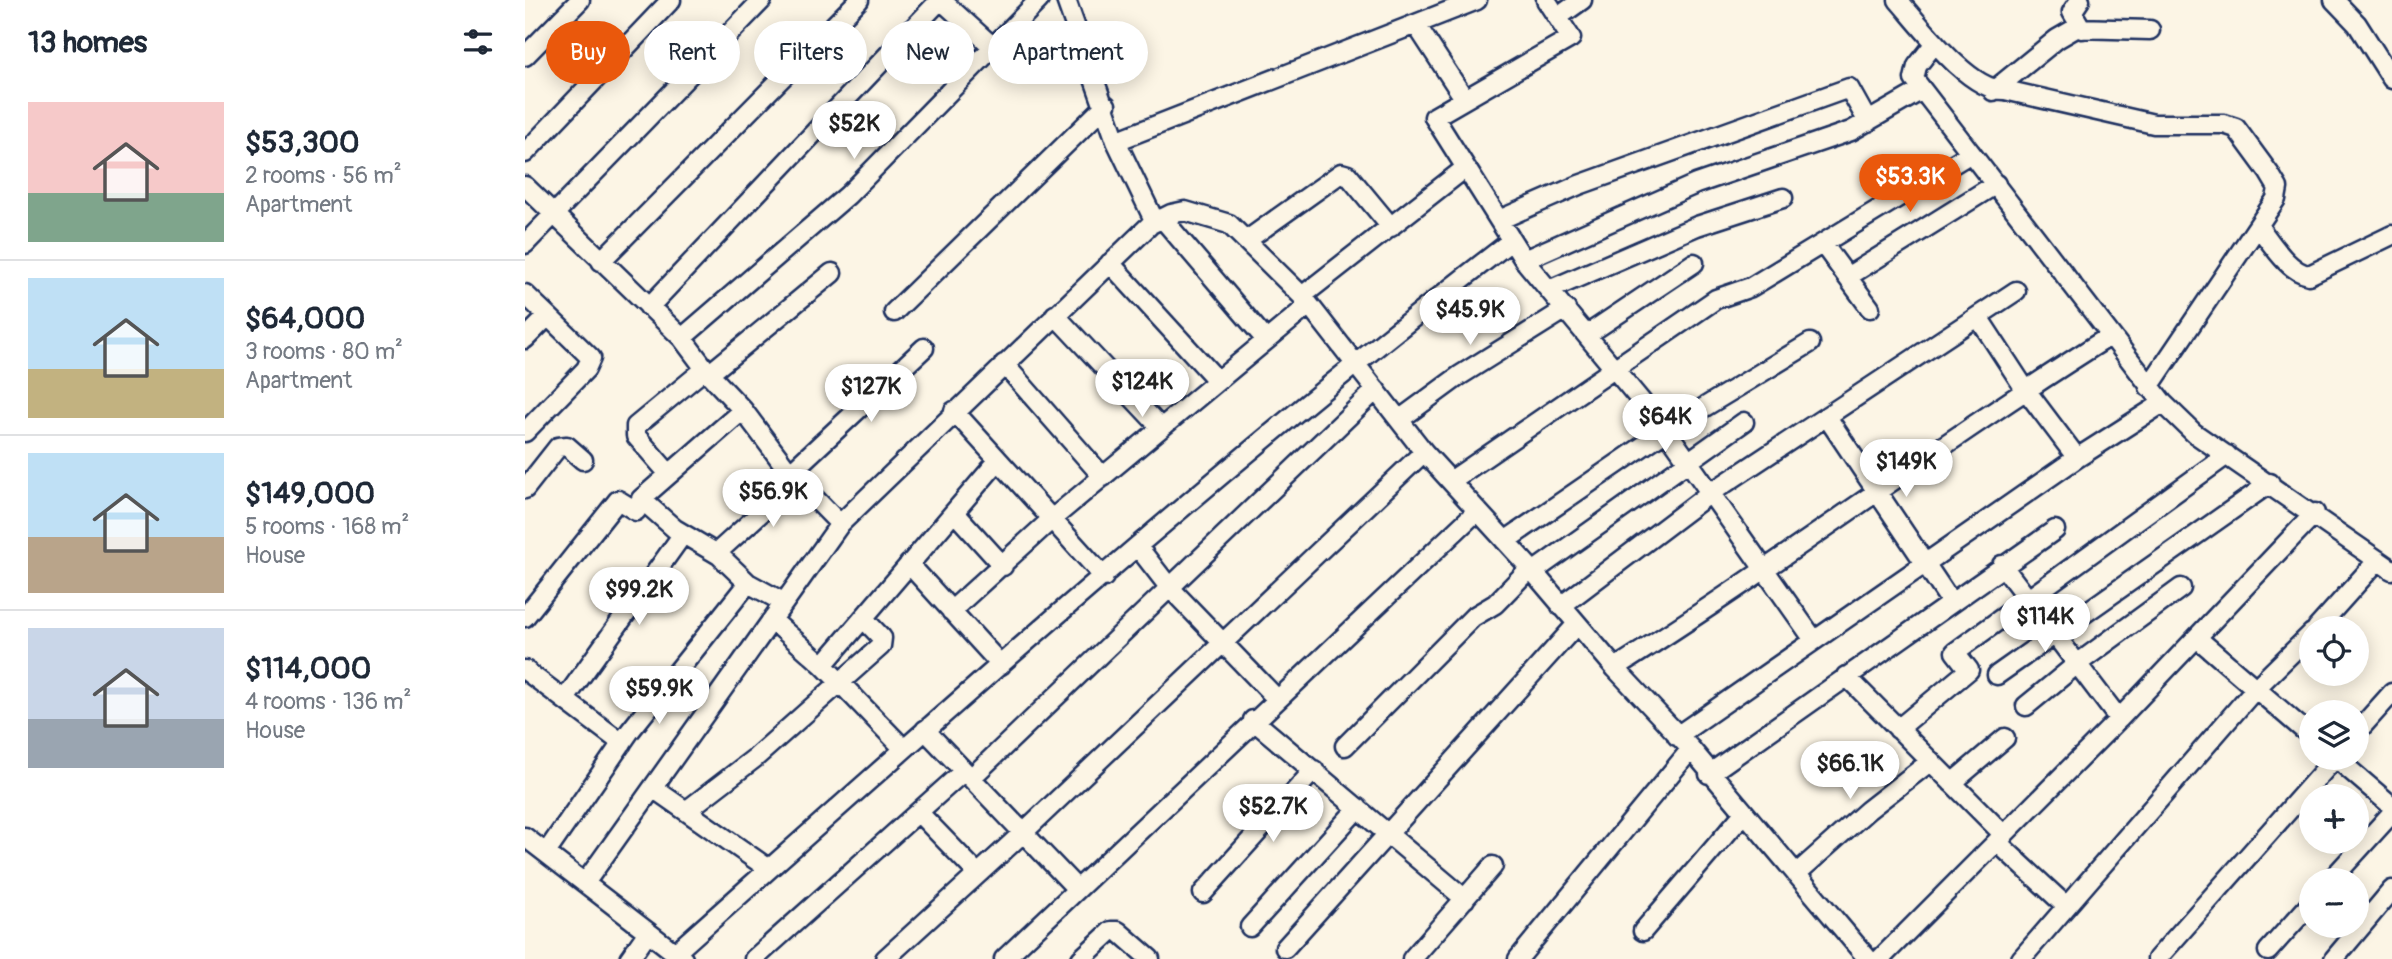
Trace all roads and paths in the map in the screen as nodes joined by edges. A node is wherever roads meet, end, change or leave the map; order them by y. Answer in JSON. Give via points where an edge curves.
{"nodes":[{"id":1,"x":580,"y":0,"type":"edge"},
{"id":2,"x":671,"y":0,"type":"edge"},
{"id":3,"x":762,"y":0,"type":"edge"},
{"id":4,"x":859,"y":0,"type":"edge"},
{"id":5,"x":940,"y":0,"type":"edge"},
{"id":6,"x":1039,"y":0,"type":"edge"},
{"id":7,"x":1068,"y":0,"type":"edge"},
{"id":8,"x":1477,"y":0,"type":"edge"},
{"id":9,"x":1546,"y":0,"type":"edge"},
{"id":10,"x":1582,"y":0,"type":"edge"},
{"id":11,"x":1898,"y":0,"type":"edge"},
{"id":12,"x":2080,"y":0,"type":"edge"},
{"id":13,"x":2334,"y":0,"type":"edge"},
{"id":14,"x":1558,"y":17,"type":"junction"},
{"id":15,"x":1018,"y":21,"type":"edge"},
{"id":16,"x":1417,"y":26,"type":"junction"},
{"id":17,"x":2082,"y":29,"type":"junction"},
{"id":18,"x":2150,"y":30,"type":"dead end"},
{"id":19,"x":988,"y":42,"type":"edge"},
{"id":20,"x":1935,"y":43,"type":"junction"},
{"id":21,"x":988,"y":50,"type":"edge"},
{"id":22,"x":525,"y":56,"type":"edge"},
{"id":23,"x":2392,"y":79,"type":"edge"},
{"id":24,"x":1922,"y":90,"type":"junction"},
{"id":25,"x":1993,"y":91,"type":"junction"},
{"id":26,"x":1465,"y":98,"type":"junction"},
{"id":27,"x":1106,"y":105,"type":"junction"},
{"id":28,"x":1868,"y":122,"type":"junction"},
{"id":29,"x":1117,"y":141,"type":"junction"},
{"id":30,"x":525,"y":153,"type":"edge"},
{"id":31,"x":1971,"y":153,"type":"junction"},
{"id":32,"x":1464,"y":169,"type":"junction"},
{"id":33,"x":1996,"y":184,"type":"junction"},
{"id":34,"x":525,"y":187,"type":"edge"},
{"id":35,"x":1783,"y":198,"type":"dead end"},
{"id":36,"x":554,"y":215,"type":"junction"},
{"id":37,"x":1159,"y":220,"type":"junction"},
{"id":38,"x":1499,"y":220,"type":"junction"},
{"id":39,"x":2258,"y":226,"type":"junction"},
{"id":40,"x":1391,"y":227,"type":"junction"},
{"id":41,"x":2392,"y":235,"type":"edge"},
{"id":42,"x":1247,"y":240,"type":"junction"},
{"id":43,"x":1511,"y":241,"type":"junction"},
{"id":44,"x":525,"y":244,"type":"edge"},
{"id":45,"x":1823,"y":244,"type":"junction"},
{"id":46,"x":1524,"y":260,"type":"junction"},
{"id":47,"x":601,"y":261,"type":"junction"},
{"id":48,"x":1110,"y":263,"type":"junction"},
{"id":49,"x":1694,"y":263,"type":"dead end"},
{"id":50,"x":832,"y":274,"type":"dead end"},
{"id":51,"x":1847,"y":276,"type":"junction"},
{"id":52,"x":1549,"y":289,"type":"junction"},
{"id":53,"x":2017,"y":291,"type":"dead end"},
{"id":54,"x":525,"y":294,"type":"edge"},
{"id":55,"x":1306,"y":300,"type":"junction"},
{"id":56,"x":649,"y":307,"type":"junction"},
{"id":57,"x":1870,"y":308,"type":"dead end"},
{"id":58,"x":1566,"y":309,"type":"junction"},
{"id":59,"x":894,"y":312,"type":"dead end"},
{"id":60,"x":1055,"y":315,"type":"junction"},
{"id":61,"x":548,"y":316,"type":"junction"},
{"id":62,"x":1978,"y":317,"type":"junction"},
{"id":63,"x":1587,"y":334,"type":"junction"},
{"id":64,"x":2110,"y":336,"type":"junction"},
{"id":65,"x":682,"y":338,"type":"junction"},
{"id":66,"x":525,"y":339,"type":"edge"},
{"id":67,"x":1266,"y":340,"type":"junction"},
{"id":68,"x":1810,"y":343,"type":"dead end"},
{"id":69,"x":924,"y":348,"type":"dead end"},
{"id":70,"x":1354,"y":362,"type":"junction"},
{"id":71,"x":1004,"y":364,"type":"junction"},
{"id":72,"x":1614,"y":367,"type":"junction"},
{"id":73,"x":707,"y":371,"type":"junction"},
{"id":74,"x":1217,"y":380,"type":"junction"},
{"id":75,"x":2149,"y":387,"type":"junction"},
{"id":76,"x":2025,"y":389,"type":"junction"},
{"id":77,"x":1376,"y":390,"type":"junction"},
{"id":78,"x":2163,"y":403,"type":"junction"},
{"id":79,"x":743,"y":410,"type":"junction"},
{"id":80,"x":954,"y":411,"type":"junction"},
{"id":81,"x":1827,"y":417,"type":"junction"},
{"id":82,"x":1399,"y":421,"type":"junction"},
{"id":83,"x":1744,"y":422,"type":"dead end"},
{"id":84,"x":1161,"y":428,"type":"junction"},
{"id":85,"x":1665,"y":431,"type":"junction"},
{"id":86,"x":525,"y":432,"type":"edge"},
{"id":87,"x":1424,"y":452,"type":"junction"},
{"id":88,"x":2227,"y":455,"type":"junction"},
{"id":89,"x":2077,"y":458,"type":"junction"},
{"id":90,"x":583,"y":460,"type":"dead end"},
{"id":91,"x":1687,"y":461,"type":"junction"},
{"id":92,"x":997,"y":462,"type":"junction"},
{"id":93,"x":669,"y":474,"type":"junction"},
{"id":94,"x":794,"y":477,"type":"junction"},
{"id":95,"x":1103,"y":477,"type":"junction"},
{"id":96,"x":1452,"y":480,"type":"junction"},
{"id":97,"x":2270,"y":483,"type":"junction"},
{"id":98,"x":525,"y":489,"type":"edge"},
{"id":99,"x":1876,"y":490,"type":"junction"},
{"id":100,"x":1709,"y":494,"type":"junction"},
{"id":101,"x":641,"y":499,"type":"junction"},
{"id":102,"x":1477,"y":511,"type":"junction"},
{"id":103,"x":955,"y":513,"type":"junction"},
{"id":104,"x":2315,"y":513,"type":"junction"},
{"id":105,"x":1053,"y":518,"type":"junction"},
{"id":106,"x":839,"y":524,"type":"junction"},
{"id":107,"x":2055,"y":530,"type":"dead end"},
{"id":108,"x":683,"y":534,"type":"junction"},
{"id":109,"x":1505,"y":541,"type":"junction"},
{"id":110,"x":1138,"y":547,"type":"junction"},
{"id":111,"x":719,"y":555,"type":"junction"},
{"id":112,"x":1927,"y":562,"type":"junction"},
{"id":113,"x":909,"y":564,"type":"junction"},
{"id":114,"x":2002,"y":565,"type":"junction"},
{"id":115,"x":2385,"y":565,"type":"edge"},
{"id":116,"x":1003,"y":566,"type":"junction"},
{"id":117,"x":1532,"y":570,"type":"junction"},
{"id":118,"x":1764,"y":570,"type":"junction"},
{"id":119,"x":1104,"y":577,"type":"junction"},
{"id":120,"x":748,"y":583,"type":"junction"},
{"id":121,"x":1169,"y":587,"type":"junction"},
{"id":122,"x":2181,"y":588,"type":"dead end"},
{"id":123,"x":2028,"y":599,"type":"junction"},
{"id":124,"x":783,"y":602,"type":"junction"},
{"id":125,"x":1951,"y":602,"type":"junction"},
{"id":126,"x":1562,"y":606,"type":"junction"},
{"id":127,"x":951,"y":611,"type":"junction"},
{"id":128,"x":2330,"y":616,"type":"edge"},
{"id":129,"x":525,"y":617,"type":"edge"},
{"id":130,"x":863,"y":618,"type":"junction"},
{"id":131,"x":772,"y":620,"type":"junction"},
{"id":132,"x":1577,"y":624,"type":"junction"},
{"id":133,"x":2055,"y":634,"type":"junction"},
{"id":134,"x":2197,"y":638,"type":"junction"},
{"id":135,"x":1814,"y":640,"type":"junction"},
{"id":136,"x":1223,"y":642,"type":"junction"},
{"id":137,"x":2299,"y":646,"type":"edge"},
{"id":138,"x":2077,"y":664,"type":"junction"},
{"id":139,"x":823,"y":665,"type":"junction"},
{"id":140,"x":1001,"y":665,"type":"junction"},
{"id":141,"x":1615,"y":668,"type":"junction"},
{"id":142,"x":525,"y":670,"type":"edge"},
{"id":143,"x":1846,"y":676,"type":"junction"},
{"id":144,"x":1997,"y":676,"type":"dead end"},
{"id":145,"x":840,"y":683,"type":"junction"},
{"id":146,"x":2255,"y":689,"type":"junction"},
{"id":147,"x":2392,"y":693,"type":"edge"},
{"id":148,"x":565,"y":699,"type":"junction"},
{"id":149,"x":1277,"y":699,"type":"junction"},
{"id":150,"x":2026,"y":706,"type":"dead end"},
{"id":151,"x":2119,"y":719,"type":"junction"},
{"id":152,"x":2369,"y":719,"type":"edge"},
{"id":153,"x":1253,"y":720,"type":"junction"},
{"id":154,"x":2299,"y":726,"type":"edge"},
{"id":155,"x":1898,"y":729,"type":"junction"},
{"id":156,"x":925,"y":730,"type":"junction"},
{"id":157,"x":1678,"y":736,"type":"junction"},
{"id":158,"x":2005,"y":738,"type":"dead end"},
{"id":159,"x":622,"y":743,"type":"junction"},
{"id":160,"x":1345,"y":746,"type":"dead end"},
{"id":161,"x":904,"y":749,"type":"junction"},
{"id":162,"x":1691,"y":750,"type":"junction"},
{"id":163,"x":1931,"y":761,"type":"junction"},
{"id":164,"x":1314,"y":770,"type":"junction"},
{"id":165,"x":2325,"y":770,"type":"edge"},
{"id":166,"x":2350,"y":770,"type":"edge"},
{"id":167,"x":968,"y":774,"type":"junction"},
{"id":168,"x":1709,"y":774,"type":"junction"},
{"id":169,"x":1952,"y":783,"type":"junction"},
{"id":170,"x":653,"y":788,"type":"junction"},
{"id":171,"x":2392,"y":806,"type":"edge"},
{"id":172,"x":1358,"y":808,"type":"junction"},
{"id":173,"x":686,"y":811,"type":"junction"},
{"id":174,"x":919,"y":813,"type":"junction"},
{"id":175,"x":1744,"y":813,"type":"junction"},
{"id":176,"x":2392,"y":813,"type":"edge"},
{"id":177,"x":1023,"y":833,"type":"junction"},
{"id":178,"x":1388,"y":834,"type":"junction"},
{"id":179,"x":525,"y":837,"type":"edge"},
{"id":180,"x":2001,"y":839,"type":"junction"},
{"id":181,"x":546,"y":853,"type":"junction"},
{"id":182,"x":1493,"y":866,"type":"dead end"},
{"id":183,"x":2342,"y":868,"type":"edge"},
{"id":184,"x":769,"y":869,"type":"junction"},
{"id":185,"x":978,"y":874,"type":"junction"},
{"id":186,"x":1796,"y":874,"type":"junction"},
{"id":187,"x":585,"y":883,"type":"junction"},
{"id":188,"x":1077,"y":889,"type":"junction"},
{"id":189,"x":2392,"y":890,"type":"edge"},
{"id":190,"x":1203,"y":893,"type":"dead end"},
{"id":191,"x":1465,"y":899,"type":"junction"},
{"id":192,"x":2066,"y":906,"type":"junction"},
{"id":193,"x":2299,"y":918,"type":"edge"},
{"id":194,"x":1250,"y":927,"type":"dead end"},
{"id":195,"x":1643,"y":931,"type":"dead end"},
{"id":196,"x":648,"y":932,"type":"junction"},
{"id":197,"x":1285,"y":948,"type":"dead end"},
{"id":198,"x":679,"y":956,"type":"edge"},
{"id":199,"x":2269,"y":956,"type":"edge"},
{"id":200,"x":629,"y":959,"type":"edge"},
{"id":201,"x":754,"y":959,"type":"edge"},
{"id":202,"x":885,"y":959,"type":"edge"},
{"id":203,"x":1004,"y":959,"type":"edge"},
{"id":204,"x":1081,"y":959,"type":"edge"},
{"id":205,"x":1150,"y":959,"type":"edge"},
{"id":206,"x":1412,"y":959,"type":"edge"},
{"id":207,"x":1518,"y":959,"type":"edge"},
{"id":208,"x":1868,"y":959,"type":"edge"},
{"id":209,"x":1880,"y":959,"type":"edge"},
{"id":210,"x":2021,"y":959,"type":"edge"},
{"id":211,"x":2157,"y":959,"type":"edge"},
{"id":212,"x":2334,"y":959,"type":"edge"}],
"edges":[{"from":1,"to":22,"type":"street"},
{"from":2,"to":30,"type":"street"},
{"from":3,"to":36,"type":"street"},
{"from":4,"to":47,"type":"street"},
{"from":5,"to":19,"type":"street"},
{"from":5,"to":56,"type":"street"},
{"from":6,"to":15,"type":"street"},
{"from":7,"to":27,"type":"street"},
{"from":8,"to":16,"type":"street"},
{"from":9,"to":14,"type":"street"},
{"from":10,"to":14,"type":"street"},
{"from":11,"to":20,"type":"street"},
{"from":12,"to":17,"type":"street","via":[[2072,12]]},
{"from":13,"to":23,"type":"street","via":[[2357,24]]},
{"from":14,"to":26,"type":"street","via":[[1571,38]]},
{"from":16,"to":26,"type":"street"},
{"from":16,"to":29,"type":"street"},
{"from":17,"to":18,"type":"street"},
{"from":17,"to":25,"type":"street","via":[[2057,39]]},
{"from":20,"to":24,"type":"street","via":[[1917,66],[1914,79]]},
{"from":20,"to":25,"type":"street"},
{"from":21,"to":65,"type":"street","via":[[848,195]]},
{"from":24,"to":28,"type":"street"},
{"from":24,"to":31,"type":"street"},
{"from":25,"to":39,"type":"street","via":[[2154,124],[2237,128],[2278,188]]},
{"from":26,"to":32,"type":"street","via":[[1434,117]]},
{"from":27,"to":29,"type":"street"},
{"from":27,"to":59,"type":"street"},
{"from":28,"to":38,"type":"street","via":[[1849,88],[1579,185]]},
{"from":28,"to":46,"type":"street","via":[[1696,184]]},
{"from":29,"to":37,"type":"street"},
{"from":31,"to":33,"type":"street"},
{"from":31,"to":45,"type":"street"},
{"from":32,"to":38,"type":"street"},
{"from":32,"to":40,"type":"street"},
{"from":33,"to":51,"type":"street"},
{"from":33,"to":64,"type":"street"},
{"from":34,"to":36,"type":"street"},
{"from":35,"to":52,"type":"street","via":[[1697,226]]},
{"from":36,"to":44,"type":"street"},
{"from":36,"to":47,"type":"street"},
{"from":37,"to":42,"type":"street","via":[[1185,211],[1196,213],[1229,224]]},
{"from":37,"to":48,"type":"street"},
{"from":37,"to":67,"type":"street"},
{"from":38,"to":43,"type":"street"},
{"from":39,"to":41,"type":"street","via":[[2287,261],[2309,275]]},
{"from":39,"to":75,"type":"street"},
{"from":40,"to":42,"type":"street","via":[[1348,175],[1341,173]]},
{"from":40,"to":55,"type":"street"},
{"from":42,"to":55,"type":"street"},
{"from":43,"to":46,"type":"street"},
{"from":43,"to":70,"type":"street"},
{"from":45,"to":51,"type":"street"},
{"from":45,"to":72,"type":"street","via":[[1751,287],[1716,299]]},
{"from":46,"to":52,"type":"street"},
{"from":47,"to":56,"type":"street"},
{"from":48,"to":60,"type":"street"},
{"from":48,"to":74,"type":"street"},
{"from":49,"to":63,"type":"street"},
{"from":50,"to":73,"type":"street"},
{"from":51,"to":57,"type":"street"},
{"from":52,"to":58,"type":"street"},
{"from":53,"to":62,"type":"street"},
{"from":54,"to":61,"type":"street"},
{"from":55,"to":67,"type":"street"},
{"from":55,"to":70,"type":"street"},
{"from":56,"to":65,"type":"street"},
{"from":58,"to":63,"type":"street"},
{"from":58,"to":82,"type":"street","via":[[1459,376]]},
{"from":60,"to":71,"type":"street"},
{"from":60,"to":84,"type":"street"},
{"from":61,"to":66,"type":"street"},
{"from":61,"to":86,"type":"street","via":[[590,358],[586,369]]},
{"from":62,"to":76,"type":"street"},
{"from":62,"to":81,"type":"street"},
{"from":63,"to":72,"type":"street"},
{"from":64,"to":75,"type":"street"},
{"from":64,"to":76,"type":"street"},
{"from":65,"to":73,"type":"street"},
{"from":67,"to":74,"type":"street"},
{"from":68,"to":85,"type":"street"},
{"from":69,"to":94,"type":"street"},
{"from":70,"to":77,"type":"street"},
{"from":70,"to":110,"type":"street"},
{"from":71,"to":80,"type":"street"},
{"from":71,"to":95,"type":"street"},
{"from":72,"to":85,"type":"street"},
{"from":72,"to":96,"type":"street"},
{"from":73,"to":79,"type":"street"},
{"from":73,"to":93,"type":"street","via":[[636,426],[636,436]]},
{"from":74,"to":84,"type":"street"},
{"from":75,"to":78,"type":"street"},
{"from":76,"to":89,"type":"street"},
{"from":76,"to":99,"type":"street"},
{"from":77,"to":82,"type":"street"},
{"from":77,"to":121,"type":"street"},
{"from":78,"to":88,"type":"street","via":[[2194,433]]},
{"from":78,"to":89,"type":"street"},
{"from":79,"to":93,"type":"street"},
{"from":79,"to":94,"type":"street"},
{"from":80,"to":92,"type":"street"},
{"from":80,"to":106,"type":"street"},
{"from":81,"to":99,"type":"street"},
{"from":81,"to":100,"type":"street"},
{"from":82,"to":87,"type":"street"},
{"from":83,"to":91,"type":"street"},
{"from":84,"to":95,"type":"street"},
{"from":85,"to":91,"type":"street"},
{"from":85,"to":109,"type":"street"},
{"from":87,"to":96,"type":"street"},
{"from":87,"to":136,"type":"street"},
{"from":88,"to":97,"type":"street"},
{"from":88,"to":123,"type":"street"},
{"from":89,"to":112,"type":"street"},
{"from":90,"to":98,"type":"street","via":[[567,446],[558,447]]},
{"from":91,"to":100,"type":"street"},
{"from":91,"to":117,"type":"street"},
{"from":92,"to":103,"type":"street"},
{"from":92,"to":105,"type":"street"},
{"from":93,"to":101,"type":"street"},
{"from":94,"to":106,"type":"street"},
{"from":94,"to":111,"type":"street"},
{"from":95,"to":105,"type":"street"},
{"from":96,"to":102,"type":"street"},
{"from":97,"to":104,"type":"street"},
{"from":97,"to":133,"type":"street"},
{"from":99,"to":112,"type":"street"},
{"from":99,"to":118,"type":"street"},
{"from":100,"to":118,"type":"street"},
{"from":100,"to":126,"type":"street"},
{"from":101,"to":108,"type":"street"},
{"from":101,"to":129,"type":"street","via":[[636,511],[618,500]]},
{"from":102,"to":109,"type":"street"},
{"from":102,"to":149,"type":"street"},
{"from":103,"to":113,"type":"street"},
{"from":103,"to":116,"type":"street"},
{"from":104,"to":115,"type":"street"},
{"from":104,"to":134,"type":"street"},
{"from":105,"to":116,"type":"street"},
{"from":105,"to":119,"type":"street"},
{"from":106,"to":124,"type":"street"},
{"from":107,"to":114,"type":"street"},
{"from":108,"to":111,"type":"street"},
{"from":108,"to":148,"type":"street"},
{"from":109,"to":117,"type":"street"},
{"from":110,"to":119,"type":"street"},
{"from":110,"to":121,"type":"street"},
{"from":111,"to":120,"type":"street"},
{"from":112,"to":125,"type":"street"},
{"from":112,"to":135,"type":"street"},
{"from":113,"to":127,"type":"street"},
{"from":113,"to":130,"type":"street"},
{"from":114,"to":123,"type":"street"},
{"from":114,"to":125,"type":"street"},
{"from":115,"to":128,"type":"street"},
{"from":116,"to":127,"type":"street"},
{"from":117,"to":126,"type":"street"},
{"from":117,"to":160,"type":"street","via":[[1495,604],[1473,617]]},
{"from":118,"to":135,"type":"street"},
{"from":118,"to":141,"type":"street"},
{"from":119,"to":140,"type":"street"},
{"from":120,"to":124,"type":"street"},
{"from":120,"to":159,"type":"street"},
{"from":121,"to":136,"type":"street"},
{"from":121,"to":167,"type":"street"},
{"from":122,"to":138,"type":"street"},
{"from":123,"to":133,"type":"street"},
{"from":123,"to":155,"type":"street","via":[[1955,652],[1969,670]]},
{"from":124,"to":131,"type":"street"},
{"from":125,"to":143,"type":"street"},
{"from":126,"to":132,"type":"street"},
{"from":127,"to":140,"type":"street"},
{"from":130,"to":139,"type":"street"},
{"from":130,"to":145,"type":"street","via":[[883,642]]},
{"from":131,"to":139,"type":"street"},
{"from":131,"to":170,"type":"street"},
{"from":132,"to":141,"type":"street"},
{"from":132,"to":178,"type":"street"},
{"from":133,"to":138,"type":"street"},
{"from":133,"to":144,"type":"street"},
{"from":134,"to":146,"type":"street"},
{"from":134,"to":151,"type":"street"},
{"from":135,"to":157,"type":"street"},
{"from":136,"to":149,"type":"street"},
{"from":136,"to":177,"type":"street"},
{"from":137,"to":146,"type":"street"},
{"from":138,"to":150,"type":"street"},
{"from":138,"to":151,"type":"street"},
{"from":139,"to":145,"type":"street"},
{"from":140,"to":156,"type":"street"},
{"from":141,"to":157,"type":"street"},
{"from":142,"to":148,"type":"street"},
{"from":143,"to":155,"type":"street"},
{"from":143,"to":168,"type":"street"},
{"from":145,"to":161,"type":"street"},
{"from":145,"to":173,"type":"street"},
{"from":146,"to":154,"type":"street"},
{"from":146,"to":192,"type":"street"},
{"from":147,"to":152,"type":"street"},
{"from":148,"to":159,"type":"street"},
{"from":149,"to":153,"type":"street"},
{"from":151,"to":180,"type":"street"},
{"from":153,"to":164,"type":"street"},
{"from":153,"to":188,"type":"street"},
{"from":155,"to":163,"type":"street"},
{"from":156,"to":161,"type":"street"},
{"from":156,"to":167,"type":"street"},
{"from":157,"to":162,"type":"street"},
{"from":158,"to":169,"type":"street"},
{"from":159,"to":181,"type":"street"},
{"from":161,"to":184,"type":"street"},
{"from":162,"to":168,"type":"street"},
{"from":162,"to":207,"type":"street"},
{"from":163,"to":169,"type":"street"},
{"from":163,"to":186,"type":"street"},
{"from":164,"to":172,"type":"street"},
{"from":164,"to":190,"type":"street"},
{"from":165,"to":211,"type":"street"},
{"from":166,"to":171,"type":"street"},
{"from":167,"to":174,"type":"street"},
{"from":167,"to":177,"type":"street"},
{"from":168,"to":175,"type":"street"},
{"from":169,"to":180,"type":"street"},
{"from":170,"to":173,"type":"street"},
{"from":170,"to":187,"type":"street"},
{"from":172,"to":178,"type":"street"},
{"from":172,"to":194,"type":"street"},
{"from":173,"to":184,"type":"street"},
{"from":174,"to":185,"type":"street"},
{"from":174,"to":201,"type":"street"},
{"from":175,"to":186,"type":"street"},
{"from":175,"to":195,"type":"street"},
{"from":176,"to":183,"type":"street"},
{"from":177,"to":185,"type":"street"},
{"from":177,"to":188,"type":"street"},
{"from":178,"to":191,"type":"street"},
{"from":178,"to":197,"type":"street"},
{"from":179,"to":181,"type":"street"},
{"from":180,"to":192,"type":"street"},
{"from":180,"to":209,"type":"street"},
{"from":181,"to":187,"type":"street"},
{"from":182,"to":191,"type":"street"},
{"from":184,"to":198,"type":"street"},
{"from":185,"to":202,"type":"street"},
{"from":186,"to":208,"type":"street"},
{"from":187,"to":196,"type":"street"},
{"from":188,"to":203,"type":"street"},
{"from":189,"to":212,"type":"street"},
{"from":191,"to":206,"type":"street"},
{"from":192,"to":210,"type":"street"},
{"from":193,"to":199,"type":"street"},
{"from":196,"to":198,"type":"street"},
{"from":196,"to":200,"type":"street"},
{"from":204,"to":205,"type":"street","via":[[1111,931],[1126,935]]}]}
